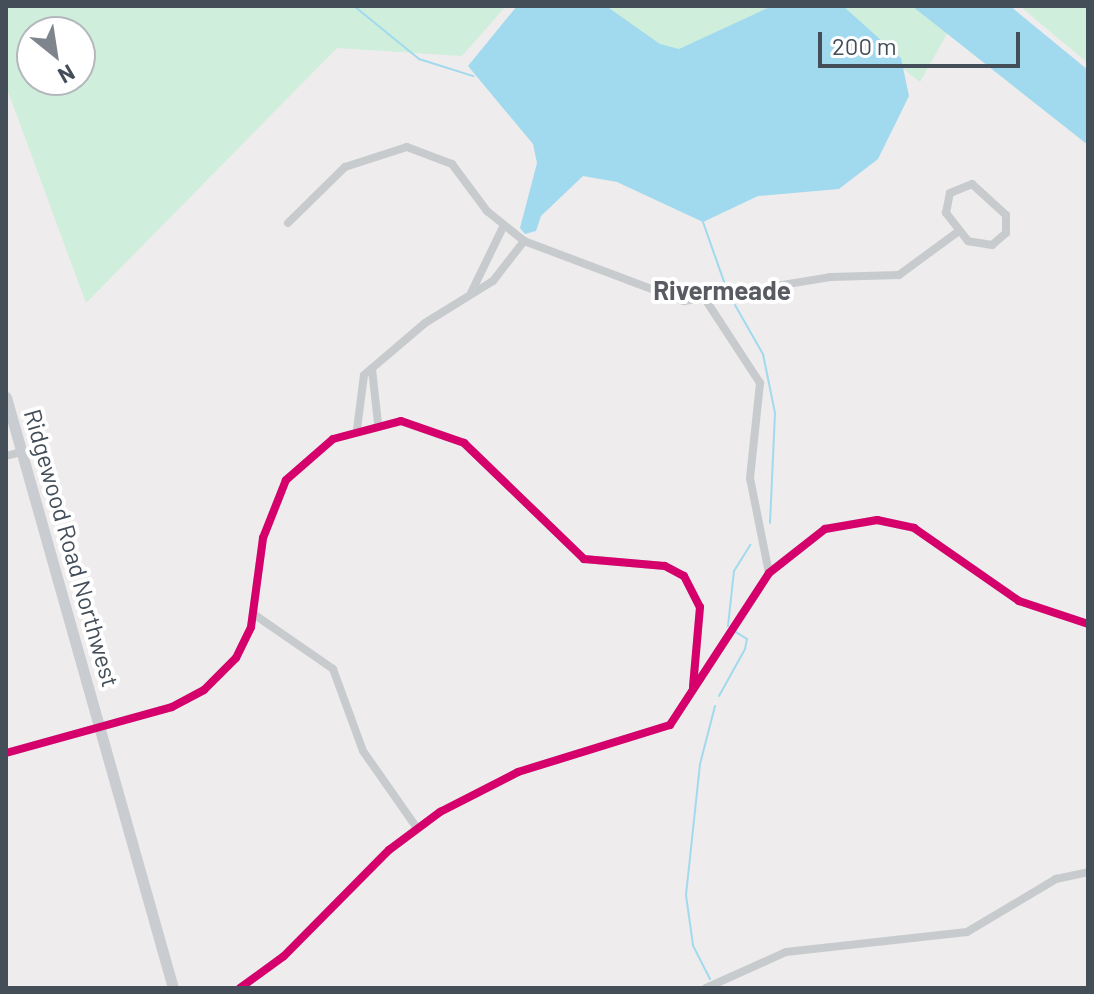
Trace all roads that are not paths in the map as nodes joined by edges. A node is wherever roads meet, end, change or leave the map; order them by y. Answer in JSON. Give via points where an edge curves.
{"nodes":[{"id":1,"x":288,"y":223,"type":"dead end"},
{"id":2,"x":503,"y":227,"type":"junction"},
{"id":3,"x":959,"y":231,"type":"junction"},
{"id":4,"x":524,"y":241,"type":"junction"},
{"id":5,"x":471,"y":293,"type":"junction"},
{"id":6,"x":707,"y":302,"type":"junction"},
{"id":7,"x":372,"y":369,"type":"junction"},
{"id":8,"x":6,"y":397,"type":"edge"},
{"id":9,"x":378,"y":423,"type":"junction"},
{"id":10,"x":357,"y":429,"type":"junction"},
{"id":11,"x":21,"y":452,"type":"junction"},
{"id":12,"x":6,"y":456,"type":"edge"},
{"id":13,"x":769,"y":573,"type":"junction"},
{"id":14,"x":255,"y":615,"type":"junction"},
{"id":15,"x":1088,"y":624,"type":"edge"},
{"id":16,"x":693,"y":687,"type":"junction"},
{"id":17,"x":100,"y":727,"type":"junction"},
{"id":18,"x":6,"y":753,"type":"edge"},
{"id":19,"x":417,"y":828,"type":"junction"},
{"id":20,"x":1088,"y":872,"type":"edge"},
{"id":21,"x":173,"y":988,"type":"edge"},
{"id":22,"x":240,"y":988,"type":"edge"},
{"id":23,"x":706,"y":988,"type":"edge"}],
"edges":[{"from":1,"to":2,"type":"street","via":[[345,167],[407,147],[452,164]]},
{"from":2,"to":4,"type":"street"},
{"from":2,"to":5,"type":"street"},
{"from":3,"to":3,"type":"street","via":[[974,245],[992,245],[1006,233],[1006,215],[982,187],[961,185],[945,206]]},
{"from":3,"to":6,"type":"street","via":[[899,275],[830,277]]},
{"from":4,"to":5,"type":"street","via":[[500,274]]},
{"from":4,"to":6,"type":"street","via":[[661,296]]},
{"from":5,"to":7,"type":"street"},
{"from":6,"to":13,"type":"street","via":[[760,383],[750,478]]},
{"from":7,"to":9,"type":"street"},
{"from":7,"to":10,"type":"street","via":[[356,394]]},
{"from":8,"to":11,"type":"street","name":"Ridgewood Road Northwest"},
{"from":9,"to":10,"type":"street"},
{"from":9,"to":16,"type":"street","via":[[419,423],[464,443],[584,559],[665,566],[684,576],[700,607]]},
{"from":10,"to":14,"type":"street","via":[[315,450],[282,486],[263,538]]},
{"from":11,"to":12,"type":"street"},
{"from":11,"to":17,"type":"street","name":"Ridgewood Road Northwest"},
{"from":13,"to":15,"type":"street","via":[[825,529],[893,522],[933,537],[1019,601]]},
{"from":13,"to":16,"type":"street"},
{"from":14,"to":17,"type":"street","via":[[236,658],[204,690]]},
{"from":14,"to":19,"type":"street","via":[[333,669],[363,751]]},
{"from":16,"to":19,"type":"street","via":[[663,729],[518,772]]},
{"from":17,"to":18,"type":"street"},
{"from":17,"to":21,"type":"street","name":"Ridgewood Road Northwest"},
{"from":19,"to":22,"type":"street","via":[[284,956]]},
{"from":20,"to":23,"type":"street","via":[[1056,879],[967,932],[786,952]]}]}
